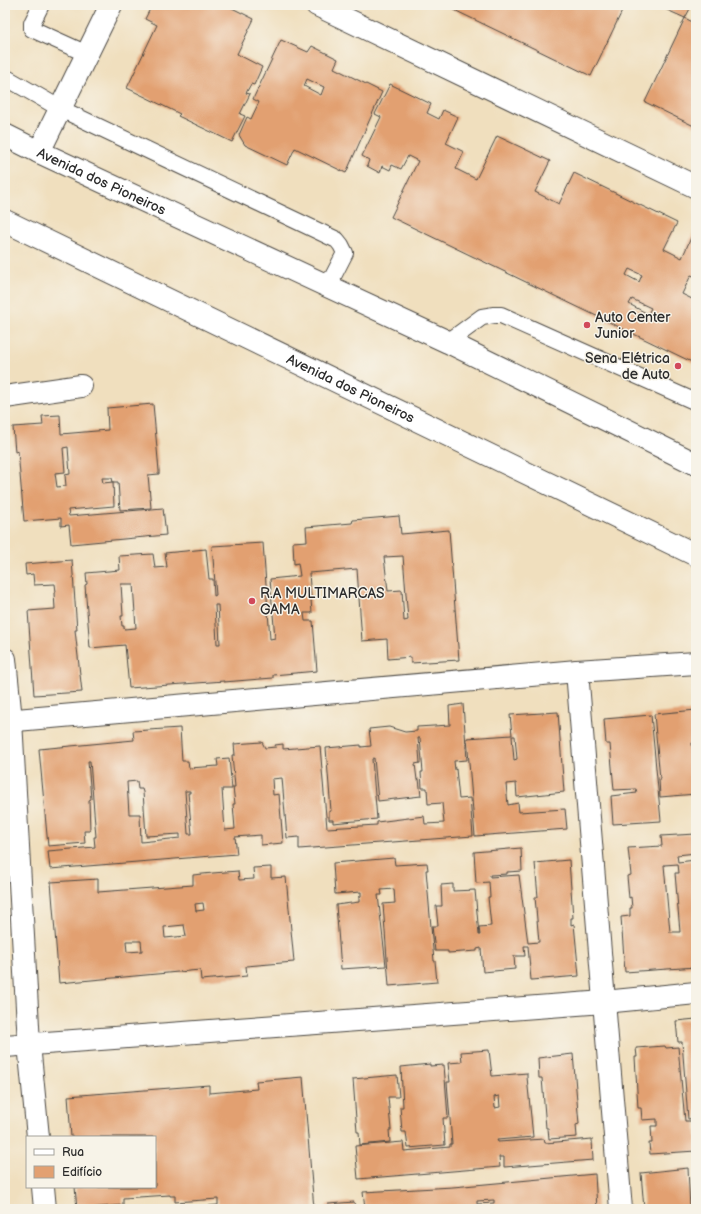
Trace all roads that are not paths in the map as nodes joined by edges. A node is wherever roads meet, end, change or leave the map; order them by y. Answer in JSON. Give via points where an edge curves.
{"nodes":[{"id":1,"x":41,"y":5,"type":"edge"},
{"id":2,"x":111,"y":5,"type":"edge"},
{"id":3,"x":317,"y":5,"type":"edge"},
{"id":4,"x":356,"y":13,"type":"edge"},
{"id":5,"x":87,"y":54,"type":"junction"},
{"id":6,"x":5,"y":77,"type":"edge"},
{"id":7,"x":61,"y":109,"type":"junction"},
{"id":8,"x":5,"y":135,"type":"edge"},
{"id":9,"x":39,"y":152,"type":"junction"},
{"id":10,"x":696,"y":187,"type":"edge"},
{"id":11,"x":5,"y":221,"type":"edge"},
{"id":12,"x":328,"y":286,"type":"junction"},
{"id":13,"x":448,"y":342,"type":"junction"},
{"id":14,"x":81,"y":386,"type":"dead end"},
{"id":15,"x":5,"y":397,"type":"edge"},
{"id":16,"x":696,"y":402,"type":"edge"},
{"id":17,"x":696,"y":464,"type":"edge"},
{"id":18,"x":696,"y":555,"type":"edge"},
{"id":19,"x":5,"y":659,"type":"edge"},
{"id":20,"x":696,"y":663,"type":"edge"},
{"id":21,"x":577,"y":671,"type":"junction"},
{"id":22,"x":8,"y":721,"type":"edge"},
{"id":23,"x":696,"y":993,"type":"edge"},
{"id":24,"x":604,"y":1002,"type":"junction"},
{"id":25,"x":29,"y":1044,"type":"junction"},
{"id":26,"x":5,"y":1046,"type":"edge"},
{"id":27,"x":38,"y":1136,"type":"edge"},
{"id":28,"x":43,"y":1188,"type":"edge"},
{"id":29,"x":45,"y":1209,"type":"edge"},
{"id":30,"x":621,"y":1209,"type":"edge"}],
"edges":[{"from":1,"to":5,"type":"lane","via":[[32,23],[32,29]]},
{"from":2,"to":5,"type":"street"},
{"from":3,"to":4,"type":"street"},
{"from":4,"to":10,"type":"street"},
{"from":5,"to":7,"type":"street"},
{"from":6,"to":7,"type":"lane"},
{"from":7,"to":9,"type":"street"},
{"from":7,"to":12,"type":"lane","via":[[336,240],[345,253]]},
{"from":8,"to":9,"type":"street","name":"Avenida dos Pioneiros"},
{"from":9,"to":12,"type":"street","name":"Avenida dos Pioneiros"},
{"from":11,"to":18,"type":"street","name":"Avenida dos Pioneiros"},
{"from":12,"to":13,"type":"street","name":"Avenida dos Pioneiros"},
{"from":13,"to":16,"type":"lane","via":[[482,317],[501,315]]},
{"from":13,"to":17,"type":"street","name":"Avenida dos Pioneiros"},
{"from":14,"to":15,"type":"street"},
{"from":19,"to":22,"type":"street"},
{"from":20,"to":21,"type":"street"},
{"from":21,"to":22,"type":"street"},
{"from":21,"to":24,"type":"street"},
{"from":22,"to":25,"type":"street"},
{"from":23,"to":24,"type":"street"},
{"from":24,"to":25,"type":"street"},
{"from":24,"to":30,"type":"street"},
{"from":25,"to":26,"type":"street"},
{"from":25,"to":27,"type":"street"},
{"from":28,"to":29,"type":"street"}]}
